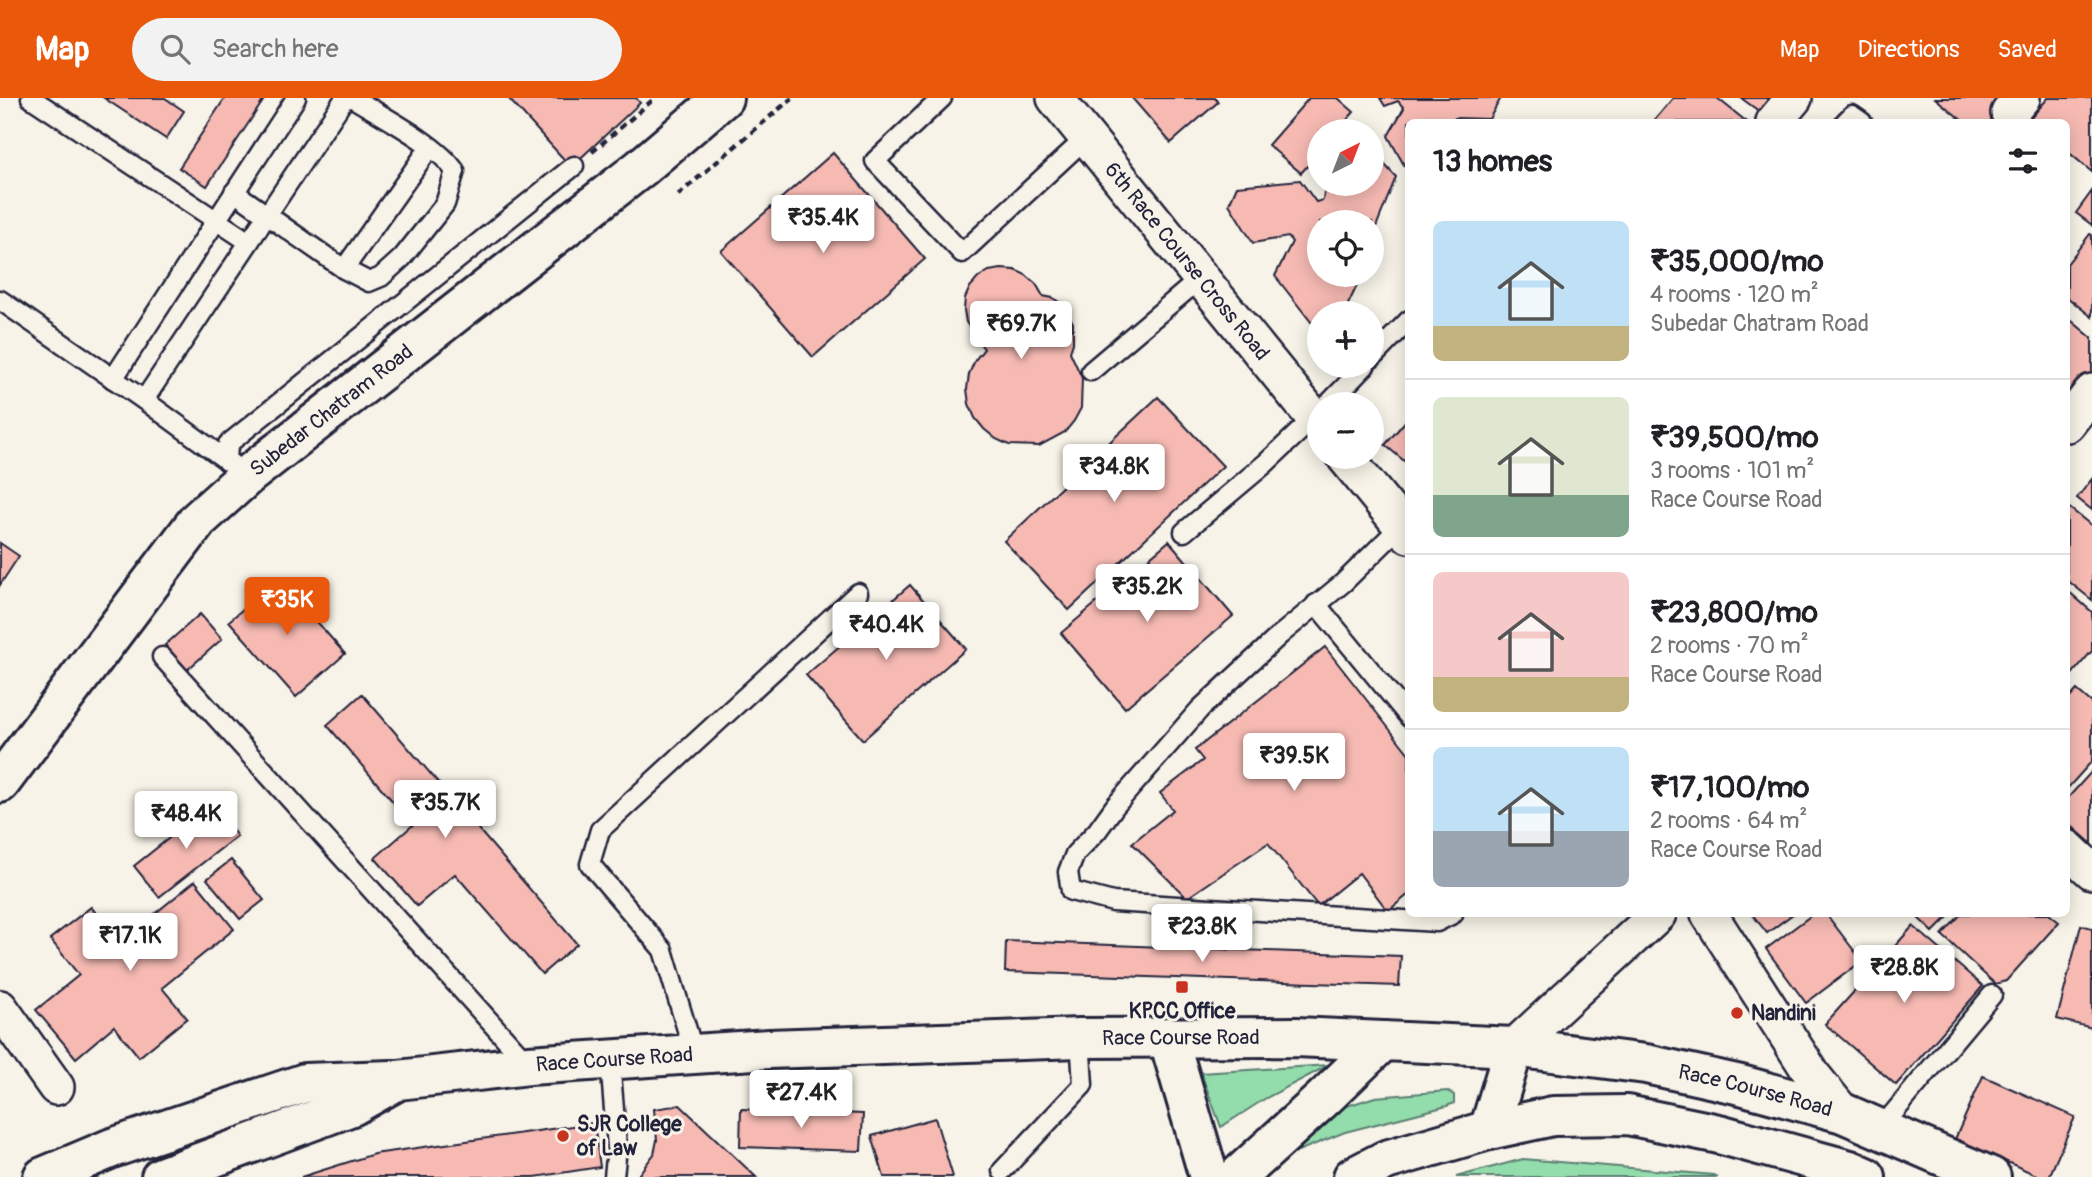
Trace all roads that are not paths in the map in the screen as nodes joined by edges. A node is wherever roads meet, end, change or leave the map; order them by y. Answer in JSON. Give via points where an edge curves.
{"nodes":[{"id":1,"x":31,"y":98,"type":"edge"},
{"id":2,"x":296,"y":98,"type":"edge"},
{"id":3,"x":345,"y":98,"type":"edge"},
{"id":4,"x":353,"y":98,"type":"edge"},
{"id":5,"x":723,"y":98,"type":"edge"},
{"id":6,"x":942,"y":98,"type":"edge"},
{"id":7,"x":1055,"y":98,"type":"edge"},
{"id":8,"x":1794,"y":98,"type":"edge"},
{"id":9,"x":1776,"y":119,"type":"edge"},
{"id":10,"x":1087,"y":137,"type":"junction"},
{"id":11,"x":430,"y":147,"type":"junction"},
{"id":12,"x":574,"y":166,"type":"road end"},
{"id":13,"x":234,"y":192,"type":"junction"},
{"id":14,"x":267,"y":214,"type":"junction"},
{"id":15,"x":216,"y":220,"type":"junction"},
{"id":16,"x":249,"y":242,"type":"junction"},
{"id":17,"x":344,"y":269,"type":"junction"},
{"id":18,"x":1200,"y":278,"type":"junction"},
{"id":19,"x":0,"y":300,"type":"edge"},
{"id":20,"x":1405,"y":324,"type":"edge"},
{"id":21,"x":1384,"y":346,"type":"edge"},
{"id":22,"x":1091,"y":371,"type":"dead end"},
{"id":23,"x":1354,"y":378,"type":"edge"},
{"id":24,"x":113,"y":379,"type":"junction"},
{"id":25,"x":1341,"y":392,"type":"edge"},
{"id":26,"x":2092,"y":392,"type":"edge"},
{"id":27,"x":144,"y":400,"type":"junction"},
{"id":28,"x":1307,"y":400,"type":"edge"},
{"id":29,"x":2070,"y":420,"type":"edge"},
{"id":30,"x":1307,"y":427,"type":"edge"},
{"id":31,"x":237,"y":468,"type":"junction"},
{"id":32,"x":1355,"y":469,"type":"edge"},
{"id":33,"x":1184,"y":531,"type":"dead end"},
{"id":34,"x":1405,"y":531,"type":"edge"},
{"id":35,"x":859,"y":593,"type":"dead end"},
{"id":36,"x":1316,"y":604,"type":"junction"},
{"id":37,"x":162,"y":657,"type":"dead end"},
{"id":38,"x":1405,"y":712,"type":"edge"},
{"id":39,"x":0,"y":783,"type":"edge"},
{"id":40,"x":2070,"y":851,"type":"edge"},
{"id":41,"x":2092,"y":871,"type":"edge"},
{"id":42,"x":1447,"y":917,"type":"edge"},
{"id":43,"x":1655,"y":917,"type":"edge"},
{"id":44,"x":1711,"y":917,"type":"edge"},
{"id":45,"x":1992,"y":995,"type":"dead end"},
{"id":46,"x":0,"y":1007,"type":"edge"},
{"id":47,"x":1168,"y":1037,"type":"junction"},
{"id":48,"x":1080,"y":1038,"type":"junction"},
{"id":49,"x":1383,"y":1041,"type":"junction"},
{"id":50,"x":1514,"y":1047,"type":"junction"},
{"id":51,"x":694,"y":1053,"type":"junction"},
{"id":52,"x":610,"y":1060,"type":"junction"},
{"id":53,"x":529,"y":1065,"type":"junction"},
{"id":54,"x":398,"y":1080,"type":"junction"},
{"id":55,"x":55,"y":1087,"type":"dead end"},
{"id":56,"x":1843,"y":1113,"type":"junction"},
{"id":57,"x":1881,"y":1128,"type":"junction"},
{"id":58,"x":1489,"y":1130,"type":"junction"},
{"id":59,"x":1002,"y":1171,"type":"dead end"},
{"id":60,"x":43,"y":1177,"type":"edge"},
{"id":61,"x":161,"y":1177,"type":"edge"},
{"id":62,"x":614,"y":1177,"type":"edge"},
{"id":63,"x":1209,"y":1177,"type":"edge"},
{"id":64,"x":1237,"y":1177,"type":"edge"},
{"id":65,"x":1353,"y":1177,"type":"edge"},
{"id":66,"x":1866,"y":1177,"type":"edge"},
{"id":67,"x":1991,"y":1177,"type":"edge"}],
"edges":[{"from":1,"to":15,"type":"lane"},
{"from":2,"to":13,"type":"lane"},
{"from":3,"to":14,"type":"lane"},
{"from":4,"to":11,"type":"lane"},
{"from":5,"to":31,"type":"main road","name":"Subedar Chatram Road","via":[[631,177]]},
{"from":6,"to":10,"type":"lane","via":[[875,161],[962,253]]},
{"from":7,"to":10,"type":"street","name":"6th Race Course Cross Road"},
{"from":8,"to":9,"type":"street"},
{"from":10,"to":18,"type":"street","name":"6th Race Course Cross Road"},
{"from":11,"to":17,"type":"lane"},
{"from":11,"to":17,"type":"lane","via":[[455,171],[445,204],[382,277],[369,282]]},
{"from":12,"to":31,"type":"lane","via":[[228,444]]},
{"from":13,"to":14,"type":"lane"},
{"from":13,"to":15,"type":"lane"},
{"from":14,"to":16,"type":"lane"},
{"from":14,"to":17,"type":"lane"},
{"from":15,"to":16,"type":"lane"},
{"from":15,"to":24,"type":"lane"},
{"from":16,"to":27,"type":"lane"},
{"from":18,"to":22,"type":"lane"},
{"from":18,"to":28,"type":"street","name":"6th Race Course Cross Road"},
{"from":19,"to":24,"type":"lane"},
{"from":20,"to":21,"type":"lane"},
{"from":23,"to":25,"type":"lane"},
{"from":24,"to":27,"type":"lane"},
{"from":26,"to":29,"type":"street"},
{"from":27,"to":31,"type":"lane"},
{"from":30,"to":33,"type":"lane"},
{"from":31,"to":39,"type":"main road","name":"Subedar Chatram Road"},
{"from":32,"to":34,"type":"street"},
{"from":34,"to":36,"type":"lane"},
{"from":35,"to":51,"type":"lane","via":[[600,830],[590,864],[663,950]]},
{"from":36,"to":38,"type":"lane"},
{"from":36,"to":42,"type":"lane","via":[[1200,709],[1115,806],[1075,854],[1068,872],[1071,891],[1113,902],[1437,922]]},
{"from":37,"to":53,"type":"lane"},
{"from":40,"to":41,"type":"street"},
{"from":43,"to":50,"type":"street"},
{"from":44,"to":56,"type":"street","via":[[1813,1076]]},
{"from":45,"to":57,"type":"lane"},
{"from":46,"to":55,"type":"street"},
{"from":47,"to":48,"type":"main road","name":"Race Course Road"},
{"from":47,"to":49,"type":"main road","name":"Race Course Road"},
{"from":47,"to":63,"type":"main road"},
{"from":48,"to":51,"type":"main road","name":"Race Course Road"},
{"from":48,"to":59,"type":"lane","via":[[1083,1085]]},
{"from":49,"to":50,"type":"main road","name":"Race Course Road"},
{"from":49,"to":64,"type":"main road"},
{"from":50,"to":56,"type":"main road","name":"Race Course Road","via":[[1646,1064]]},
{"from":50,"to":58,"type":"main road"},
{"from":51,"to":52,"type":"main road","name":"Race Course Road"},
{"from":52,"to":53,"type":"main road","name":"Race Course Road"},
{"from":52,"to":62,"type":"lane","via":[[617,1147]]},
{"from":53,"to":54,"type":"main road","name":"Race Course Road"},
{"from":54,"to":60,"type":"main road","via":[[305,1083],[112,1148]]},
{"from":54,"to":61,"type":"main road","name":"Race Course Road","via":[[352,1106]]},
{"from":56,"to":57,"type":"main road","name":"Race Course Road"},
{"from":57,"to":67,"type":"main road","name":"Race Course Road"},
{"from":58,"to":65,"type":"main road","via":[[1386,1160]]},
{"from":58,"to":66,"type":"main road","via":[[1553,1116],[1627,1115],[1719,1134]]}]}
